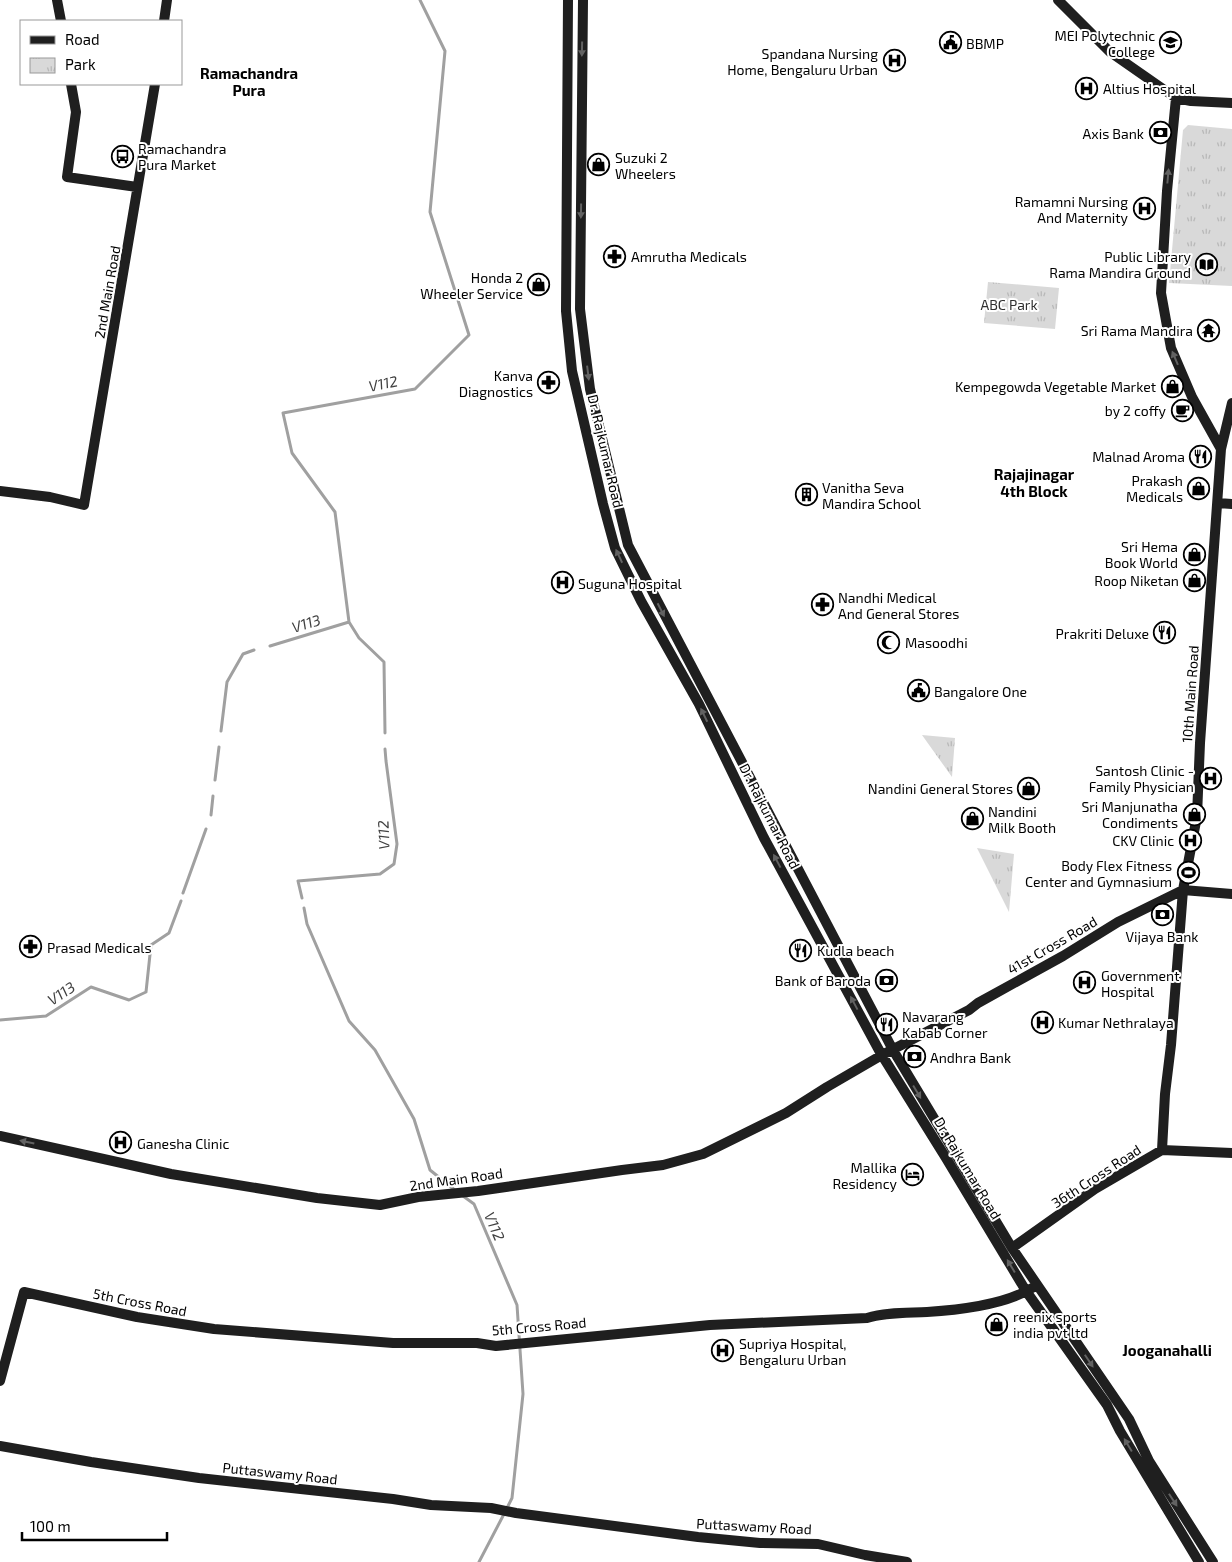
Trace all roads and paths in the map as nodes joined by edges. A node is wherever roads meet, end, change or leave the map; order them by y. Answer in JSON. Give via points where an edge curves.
{"nodes":[{"id":1,"x":57,"y":0,"type":"edge"},
{"id":2,"x":167,"y":0,"type":"edge"},
{"id":3,"x":568,"y":0,"type":"edge"},
{"id":4,"x":583,"y":0,"type":"edge"},
{"id":5,"x":1058,"y":0,"type":"edge"},
{"id":6,"x":61,"y":20,"type":"edge"},
{"id":7,"x":164,"y":20,"type":"edge"},
{"id":8,"x":71,"y":85,"type":"edge"},
{"id":9,"x":155,"y":85,"type":"edge"},
{"id":10,"x":1176,"y":98,"type":"junction"},
{"id":11,"x":1232,"y":103,"type":"edge"},
{"id":12,"x":137,"y":187,"type":"junction"},
{"id":13,"x":1232,"y":403,"type":"edge"},
{"id":14,"x":1221,"y":448,"type":"junction"},
{"id":15,"x":0,"y":491,"type":"edge"},
{"id":16,"x":1218,"y":503,"type":"junction"},
{"id":17,"x":1232,"y":504,"type":"edge"},
{"id":18,"x":1184,"y":890,"type":"junction"},
{"id":19,"x":1232,"y":894,"type":"edge"},
{"id":20,"x":892,"y":1048,"type":"junction"},
{"id":21,"x":881,"y":1054,"type":"junction"},
{"id":22,"x":0,"y":1136,"type":"edge"},
{"id":23,"x":1162,"y":1150,"type":"junction"},
{"id":24,"x":1232,"y":1153,"type":"edge"},
{"id":25,"x":1012,"y":1248,"type":"junction"},
{"id":26,"x":1037,"y":1285,"type":"junction"},
{"id":27,"x":1026,"y":1291,"type":"junction"},
{"id":28,"x":0,"y":1381,"type":"edge"},
{"id":29,"x":0,"y":1446,"type":"edge"},
{"id":30,"x":907,"y":1562,"type":"edge"},
{"id":31,"x":1199,"y":1562,"type":"edge"},
{"id":32,"x":1213,"y":1562,"type":"edge"}],
"edges":[{"from":1,"to":6,"type":"main road"},
{"from":2,"to":7,"type":"main road"},
{"from":21,"to":3,"type":"main road","name":"Dr. Rajkumar Road","one_way":true,"via":[[764,838],[699,704],[615,548],[572,371],[566,314]]},
{"from":4,"to":20,"type":"main road","name":"Dr. Rajkumar Road","one_way":true,"via":[[580,309],[590,390],[628,545]]},
{"from":5,"to":10,"type":"main road","via":[[1110,52]]},
{"from":8,"to":12,"type":"main road","via":[[76,112],[67,177]]},
{"from":9,"to":12,"type":"main road","name":"2nd Main Road"},
{"from":10,"to":11,"type":"main road"},
{"from":14,"to":10,"type":"main road","one_way":true,"via":[[1192,397],[1171,348],[1161,293],[1166,191]]},
{"from":12,"to":15,"type":"main road","name":"2nd Main Road","via":[[84,505]]},
{"from":13,"to":14,"type":"main road","name":"10th Main Road"},
{"from":14,"to":16,"type":"main road","name":"10th Main Road"},
{"from":16,"to":17,"type":"main road"},
{"from":16,"to":18,"type":"main road","name":"10th Main Road","via":[[1197,816]]},
{"from":18,"to":19,"type":"main road"},
{"from":18,"to":20,"type":"main road","name":"41st Cross Road","via":[[1118,922],[969,1010]]},
{"from":18,"to":23,"type":"main road","name":"10th Main Road"},
{"from":20,"to":21,"type":"main road","name":"2nd Main Road"},
{"from":20,"to":25,"type":"main road","name":"Dr. Rajkumar Road","one_way":true},
{"from":21,"to":22,"type":"main road","name":"2nd Main Road","one_way":true,"via":[[786,1113],[704,1154],[663,1165],[418,1197],[380,1205],[172,1174]]},
{"from":27,"to":21,"type":"main road","name":"Dr. Rajkumar Road","one_way":true},
{"from":23,"to":24,"type":"main road","name":"36th Cross Road"},
{"from":23,"to":25,"type":"main road","name":"36th Cross Road","via":[[1095,1189]]},
{"from":25,"to":26,"type":"main road","name":"Dr. Rajkumar Road"},
{"from":26,"to":27,"type":"main road","name":"5th Cross Road"},
{"from":26,"to":32,"type":"main road","name":"Dr. Rajkumar Road","one_way":true,"via":[[1129,1419],[1149,1461]]},
{"from":27,"to":28,"type":"main road","name":"5th Cross Road","via":[[967,1309],[881,1314],[866,1318],[710,1324],[496,1346],[393,1343],[214,1329],[137,1317],[24,1292]]},
{"from":31,"to":27,"type":"main road","name":"Dr. Rajkumar Road","one_way":true,"via":[[1107,1406]]},
{"from":29,"to":30,"type":"main road","name":"Puttaswamy Road","via":[[199,1478],[431,1506],[503,1510],[698,1537],[818,1544]]}]}
